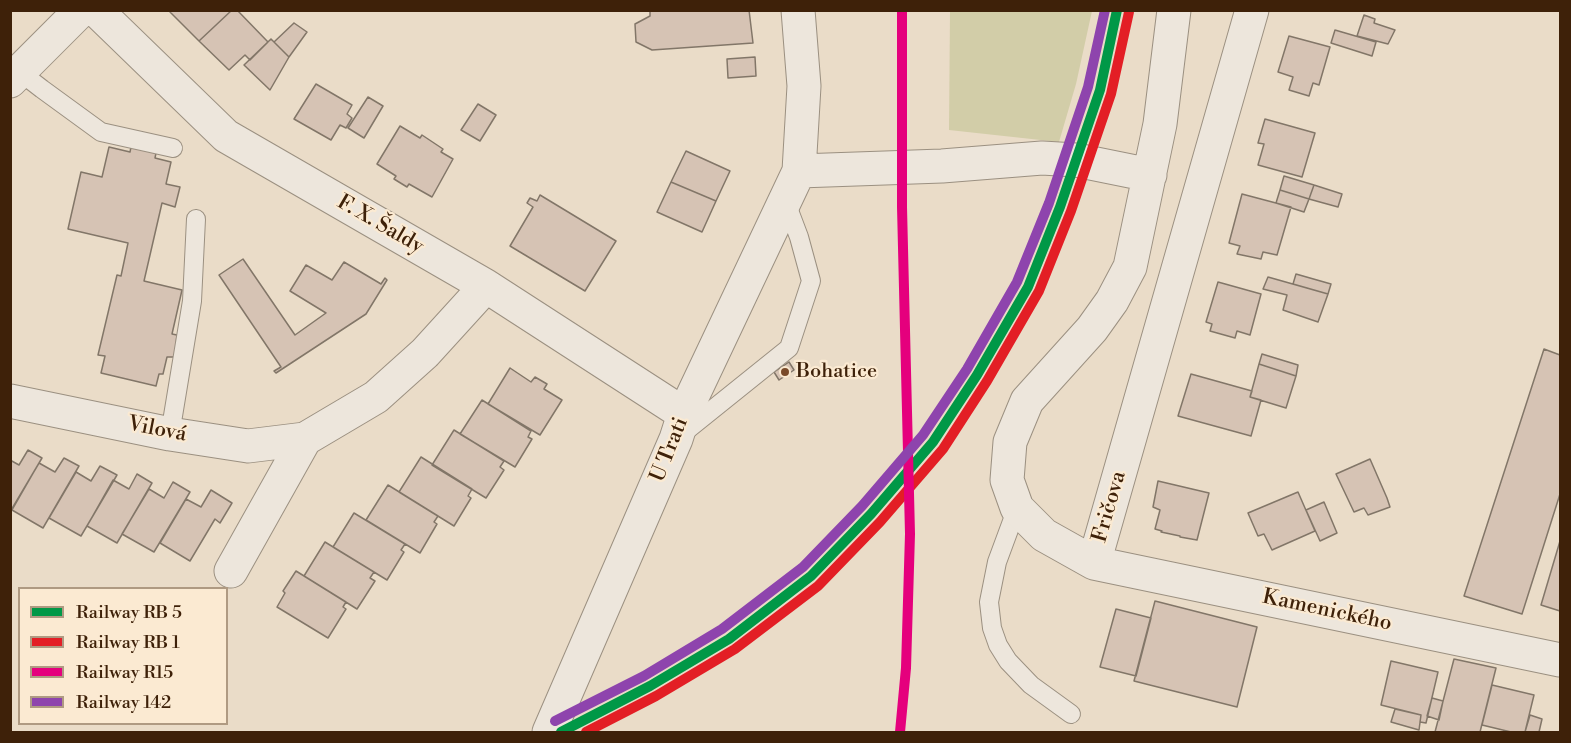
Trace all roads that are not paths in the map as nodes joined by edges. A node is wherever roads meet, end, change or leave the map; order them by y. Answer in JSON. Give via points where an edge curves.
{"nodes":[{"id":1,"x":81,"y":10,"type":"edge"},
{"id":2,"x":96,"y":10,"type":"edge"},
{"id":3,"x":798,"y":10,"type":"edge"},
{"id":4,"x":1174,"y":10,"type":"edge"},
{"id":5,"x":1252,"y":10,"type":"edge"},
{"id":6,"x":15,"y":76,"type":"edge"},
{"id":7,"x":173,"y":148,"type":"dead end"},
{"id":8,"x":799,"y":171,"type":"junction"},
{"id":9,"x":1150,"y":175,"type":"junction"},
{"id":10,"x":785,"y":200,"type":"junction"},
{"id":11,"x":196,"y":219,"type":"dead end"},
{"id":12,"x":486,"y":286,"type":"junction"},
{"id":13,"x":10,"y":401,"type":"edge"},
{"id":14,"x":680,"y":427,"type":"junction"},
{"id":15,"x":170,"y":434,"type":"junction"},
{"id":16,"x":305,"y":440,"type":"junction"},
{"id":17,"x":1017,"y":508,"type":"junction"},
{"id":18,"x":1094,"y":563,"type":"junction"},
{"id":19,"x":231,"y":571,"type":"dead end"},
{"id":20,"x":1560,"y":660,"type":"edge"},
{"id":21,"x":1071,"y":714,"type":"dead end"},
{"id":22,"x":549,"y":732,"type":"edge"}],
"edges":[{"from":1,"to":6,"type":"street"},
{"from":2,"to":12,"type":"street","name":"F. X. Šaldy","via":[[226,136]]},
{"from":3,"to":8,"type":"street","name":"U Trati","via":[[804,86]]},
{"from":4,"to":9,"type":"street","name":"Fričova"},
{"from":5,"to":18,"type":"street","name":"Fričova"},
{"from":6,"to":7,"type":"lane","via":[[101,132]]},
{"from":8,"to":9,"type":"street","via":[[1042,158],[1076,160]]},
{"from":8,"to":10,"type":"street","name":"U Trati"},
{"from":9,"to":17,"type":"street","name":"Fričova","via":[[1130,267],[1092,329],[1028,401],[1010,442],[1007,480]]},
{"from":10,"to":14,"type":"street","name":"U Trati"},
{"from":10,"to":14,"type":"lane","via":[[811,281],[789,348]]},
{"from":11,"to":15,"type":"lane","via":[[192,301]]},
{"from":12,"to":14,"type":"street","name":"F. X. Šaldy"},
{"from":12,"to":16,"type":"street","name":"Vilová","via":[[425,353],[376,397]]},
{"from":13,"to":15,"type":"street","name":"Vilová"},
{"from":14,"to":22,"type":"street","name":"U Trati"},
{"from":15,"to":16,"type":"street","name":"Vilová","via":[[248,446]]},
{"from":16,"to":19,"type":"street","name":"Vilová"},
{"from":17,"to":18,"type":"street","name":"Fričova","via":[[1044,535]]},
{"from":17,"to":21,"type":"lane","via":[[997,562],[989,602],[992,627],[1008,661],[1031,685]]},
{"from":18,"to":20,"type":"street","name":"Kamenického"}]}
